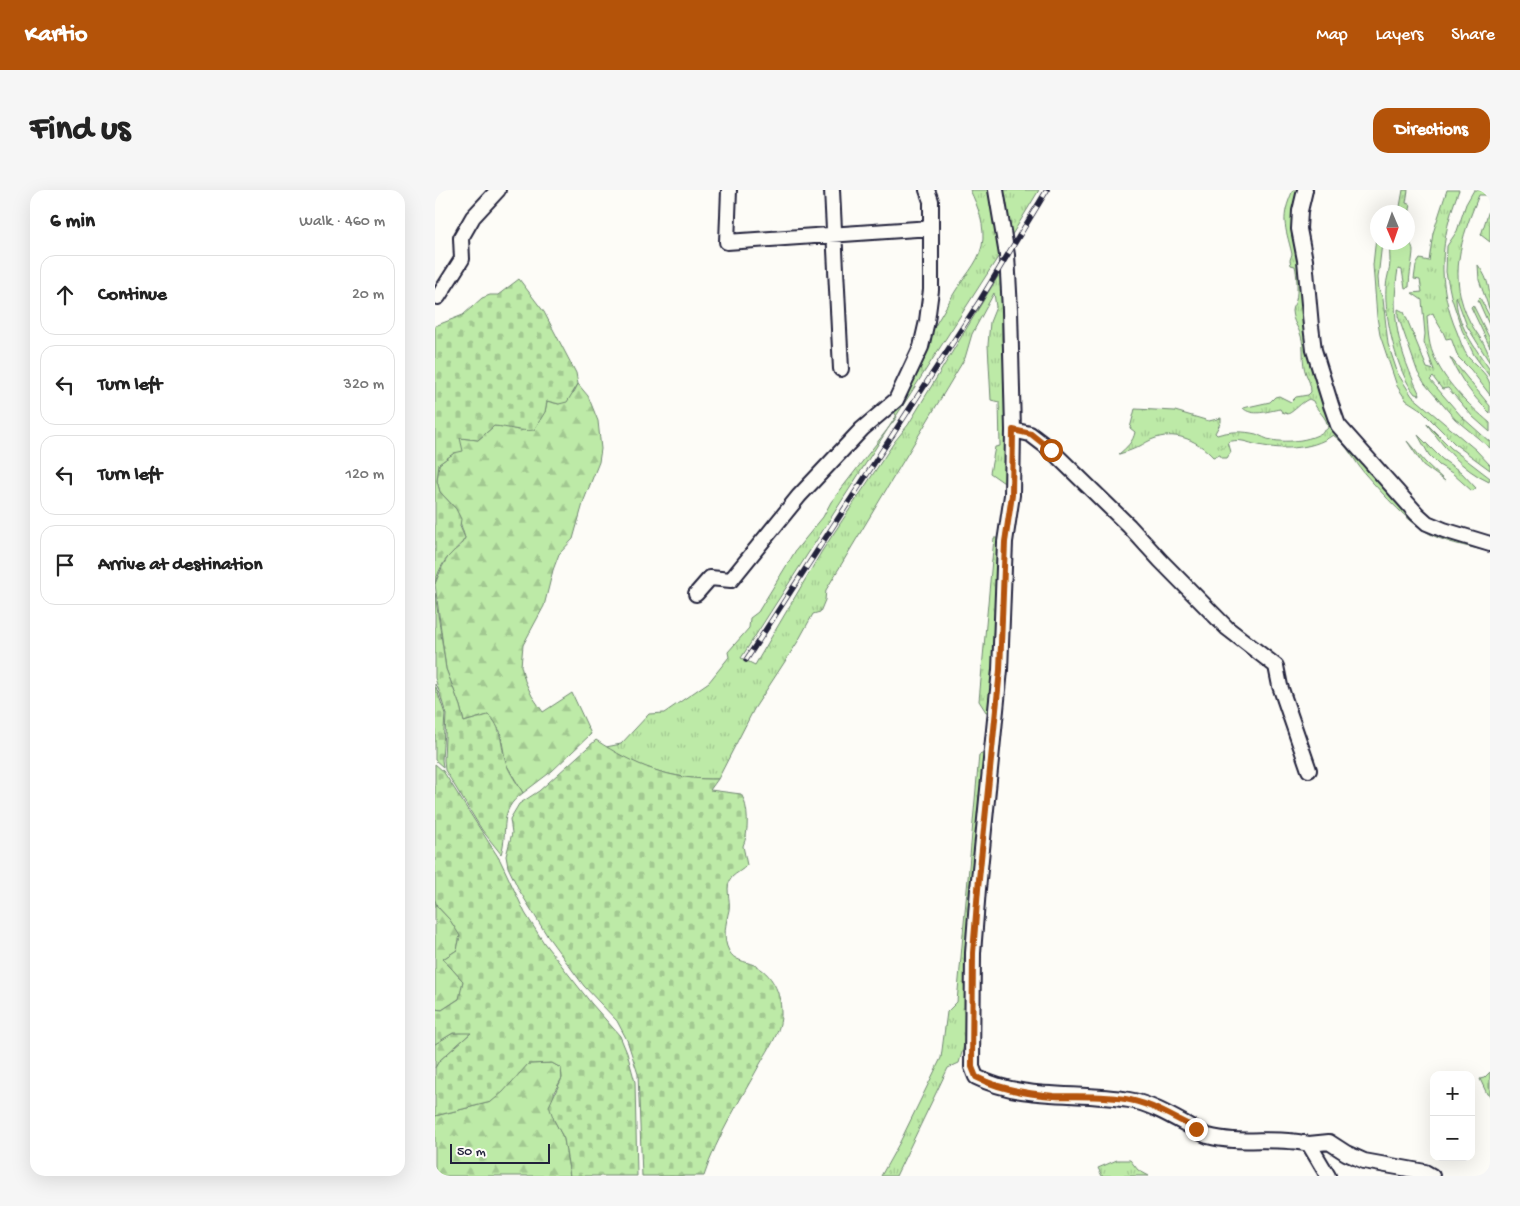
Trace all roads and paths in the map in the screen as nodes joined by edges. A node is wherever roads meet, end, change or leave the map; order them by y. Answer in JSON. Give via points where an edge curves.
{"nodes":[{"id":1,"x":498,"y":190,"type":"edge"},
{"id":2,"x":729,"y":190,"type":"edge"},
{"id":3,"x":832,"y":190,"type":"edge"},
{"id":4,"x":927,"y":190,"type":"edge"},
{"id":5,"x":996,"y":190,"type":"edge"},
{"id":6,"x":1305,"y":190,"type":"edge"},
{"id":7,"x":931,"y":228,"type":"junction"},
{"id":8,"x":835,"y":234,"type":"junction"},
{"id":9,"x":438,"y":297,"type":"dead end"},
{"id":10,"x":841,"y":369,"type":"dead end"},
{"id":11,"x":1013,"y":430,"type":"junction"},
{"id":12,"x":1490,"y":544,"type":"edge"},
{"id":13,"x":696,"y":594,"type":"dead end"},
{"id":14,"x":1309,"y":770,"type":"dead end"},
{"id":15,"x":1309,"y":1144,"type":"junction"},
{"id":16,"x":1328,"y":1176,"type":"edge"},
{"id":17,"x":1432,"y":1176,"type":"edge"}],
"edges":[{"from":1,"to":9,"type":"street","via":[[473,217],[461,238],[462,259]]},
{"from":2,"to":8,"type":"street","via":[[727,242]]},
{"from":3,"to":8,"type":"street"},
{"from":4,"to":7,"type":"street","via":[[931,201]]},
{"from":5,"to":11,"type":"street","via":[[1007,255]]},
{"from":6,"to":12,"type":"street","via":[[1299,229],[1314,350],[1338,425],[1427,523]]},
{"from":7,"to":8,"type":"street"},
{"from":7,"to":13,"type":"street","via":[[931,290],[927,321],[921,347],[896,400],[862,429],[799,496],[731,580],[710,578]]},
{"from":8,"to":10,"type":"street"},
{"from":11,"to":14,"type":"street","via":[[1031,434],[1051,450],[1227,628],[1276,666]]},
{"from":11,"to":15,"type":"street","via":[[1012,495],[1005,542],[1000,670],[973,953],[971,1050],[976,1077],[1025,1092],[1130,1100],[1155,1108],[1206,1135],[1295,1140]]},
{"from":15,"to":16,"type":"street"},
{"from":15,"to":17,"type":"street","via":[[1329,1142],[1364,1161]]}]}
